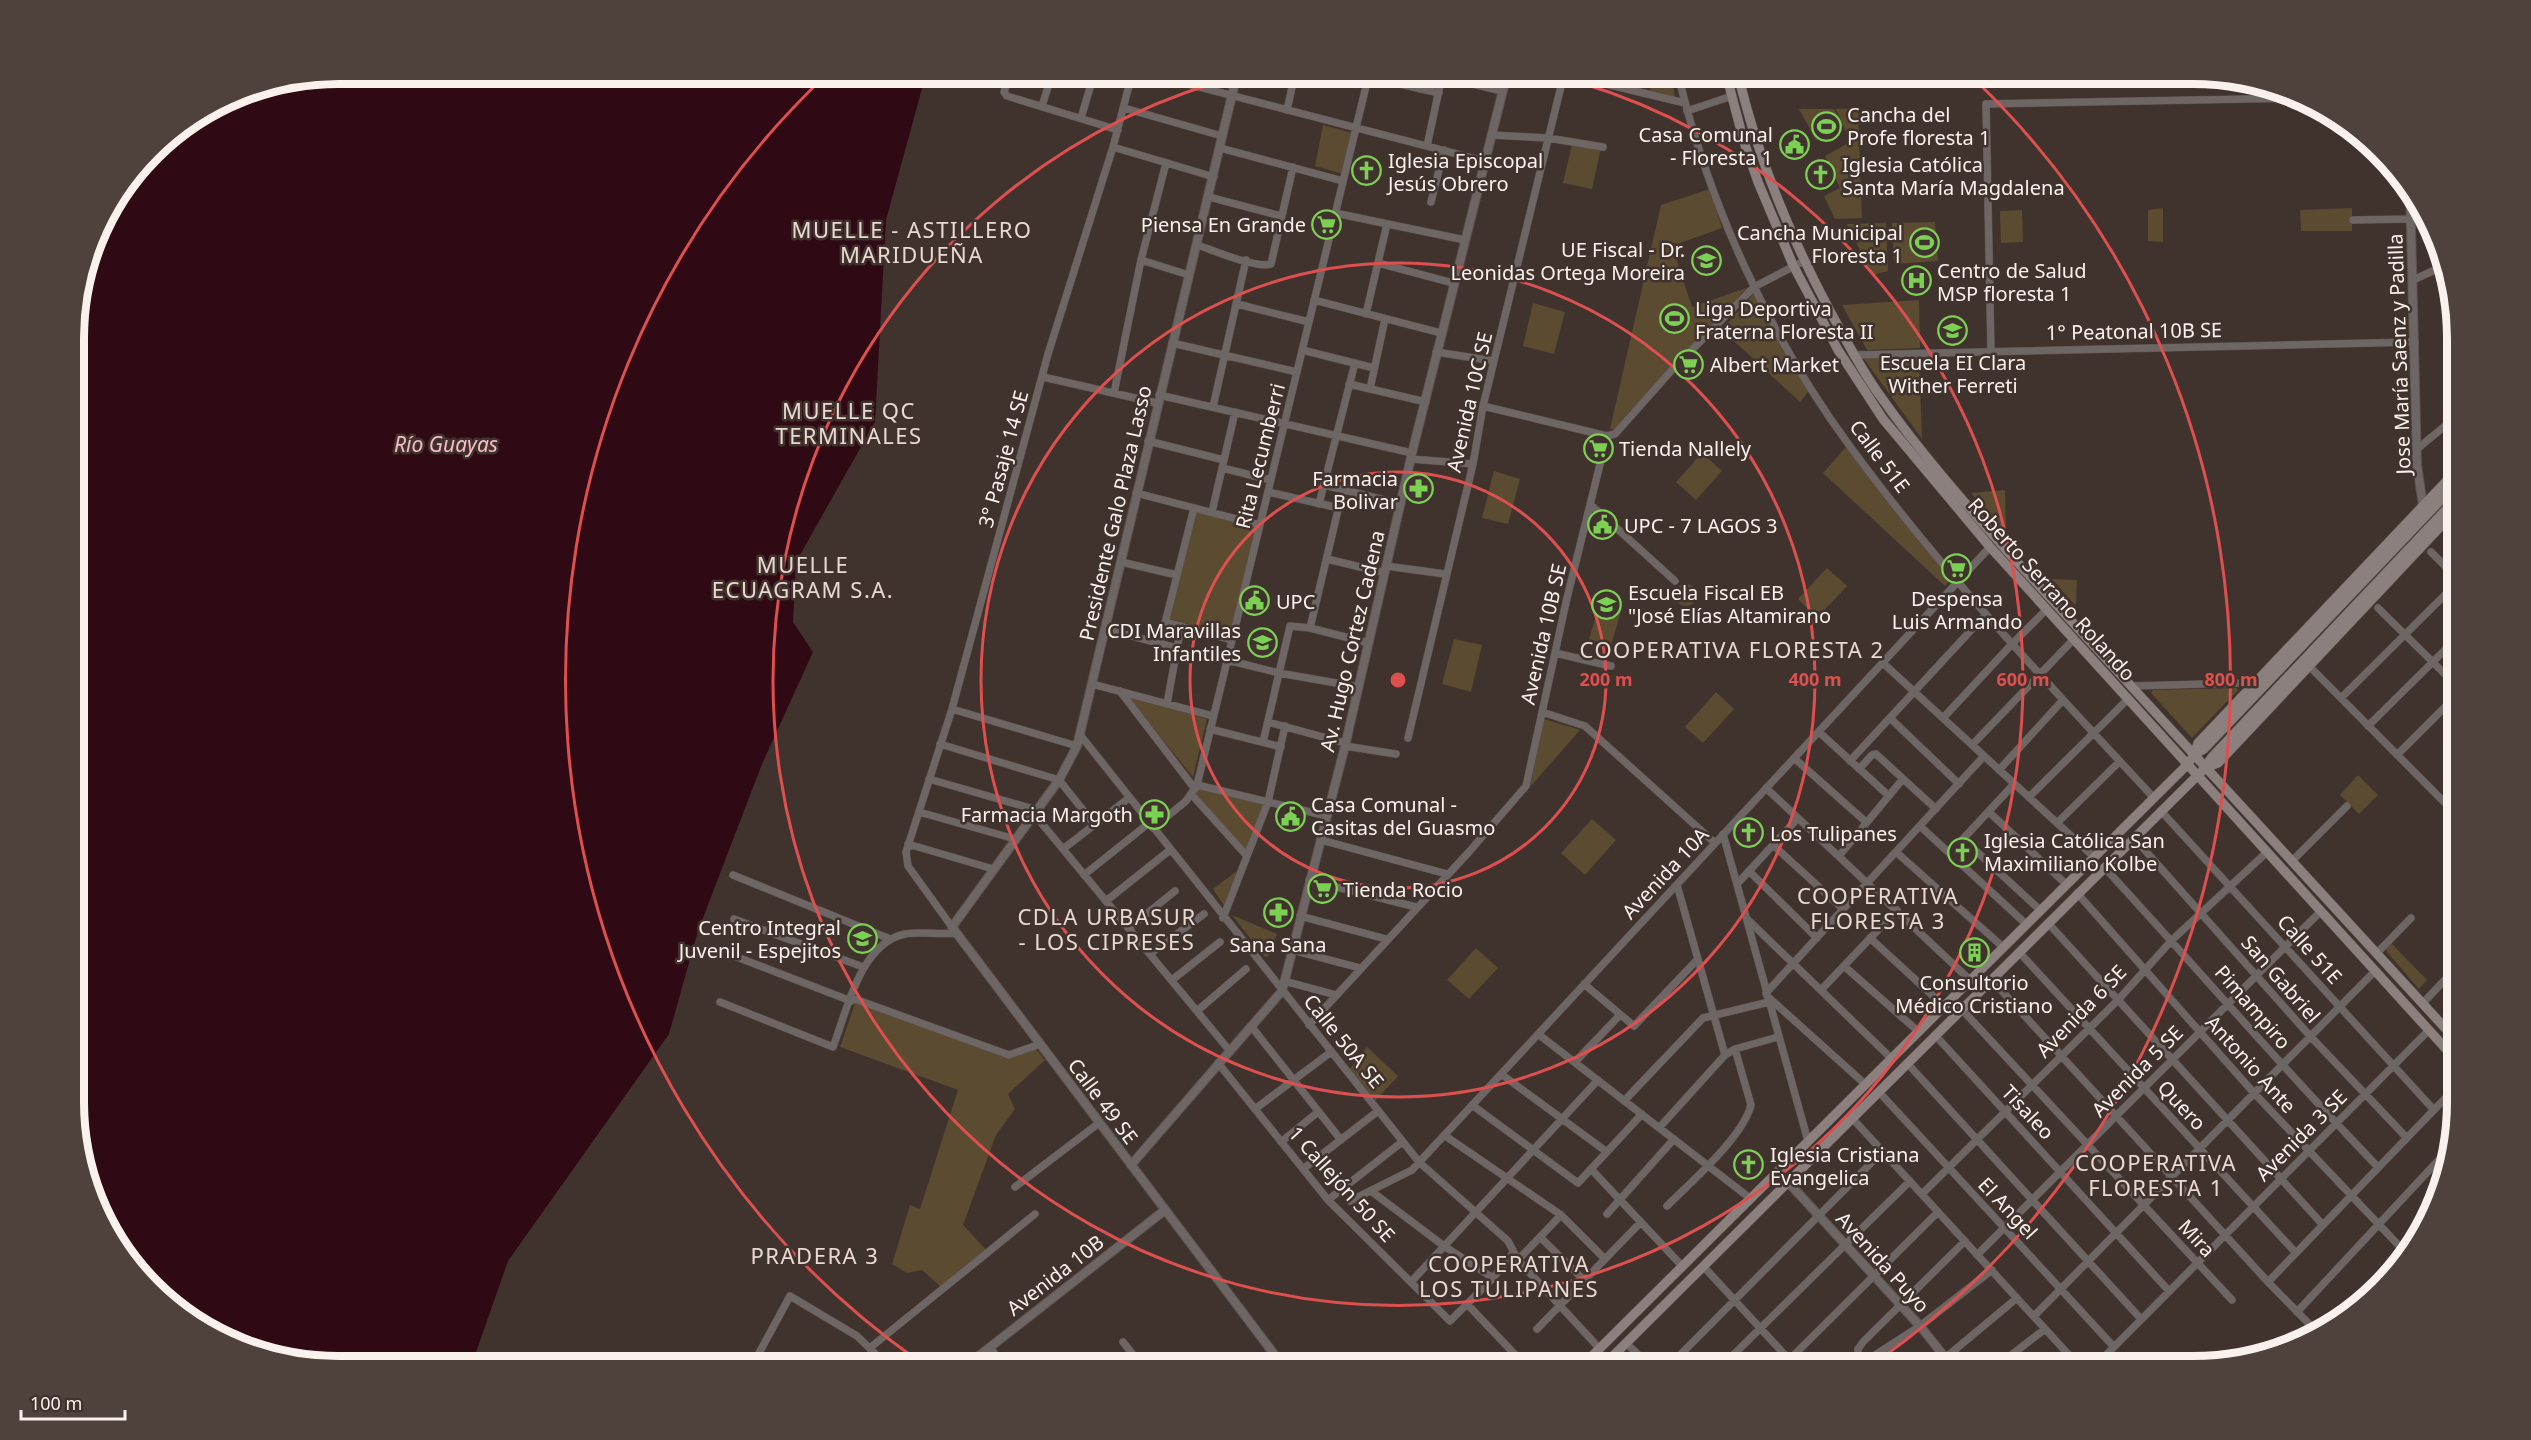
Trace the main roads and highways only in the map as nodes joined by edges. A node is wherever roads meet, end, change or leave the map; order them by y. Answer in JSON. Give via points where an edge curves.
{"nodes":[{"id":1,"x":1729,"y":84,"type":"edge"},
{"id":2,"x":1741,"y":84,"type":"edge"},
{"id":3,"x":2447,"y":483,"type":"edge"},
{"id":4,"x":2447,"y":492,"type":"edge"},
{"id":5,"x":2424,"y":512,"type":"junction"},
{"id":6,"x":2447,"y":515,"type":"edge"},
{"id":7,"x":2337,"y":631,"type":"junction"},
{"id":8,"x":2194,"y":755,"type":"junction"},
{"id":9,"x":2187,"y":765,"type":"junction"},
{"id":10,"x":2205,"y":768,"type":"junction"},
{"id":11,"x":2197,"y":777,"type":"junction"},
{"id":12,"x":2447,"y":1030,"type":"edge"},
{"id":13,"x":2447,"y":1050,"type":"edge"},
{"id":14,"x":1593,"y":1356,"type":"edge"},
{"id":15,"x":1613,"y":1356,"type":"edge"}],
"edges":[{"from":1,"to":9,"type":"main road","name":"Roberto Serrano Rolando","via":[[1758,182],[1793,264],[1838,350],[1873,405],[1947,498]]},
{"from":2,"to":8,"type":"main road","name":"Roberto Serrano Rolando","via":[[1762,158],[1803,261],[1853,355],[1880,396],[1938,471]]},
{"from":3,"to":5,"type":"main road"},
{"from":4,"to":5,"type":"main road"},
{"from":5,"to":8,"type":"main road","via":[[2204,749]]},
{"from":6,"to":7,"type":"main road"},
{"from":7,"to":10,"type":"main road"},
{"from":7,"to":10,"type":"main road","via":[[2218,763]]},
{"from":8,"to":9,"type":"main road"},
{"from":8,"to":10,"type":"main road","name":"Roberto Serrano Rolando"},
{"from":9,"to":11,"type":"main road","name":"Roberto Serrano Rolando"},
{"from":9,"to":14,"type":"main road"},
{"from":10,"to":11,"type":"main road"},
{"from":10,"to":12,"type":"main road","name":"Roberto Serrano Rolando"},
{"from":11,"to":13,"type":"main road","name":"Roberto Serrano Rolando"},
{"from":11,"to":15,"type":"main road"}]}
